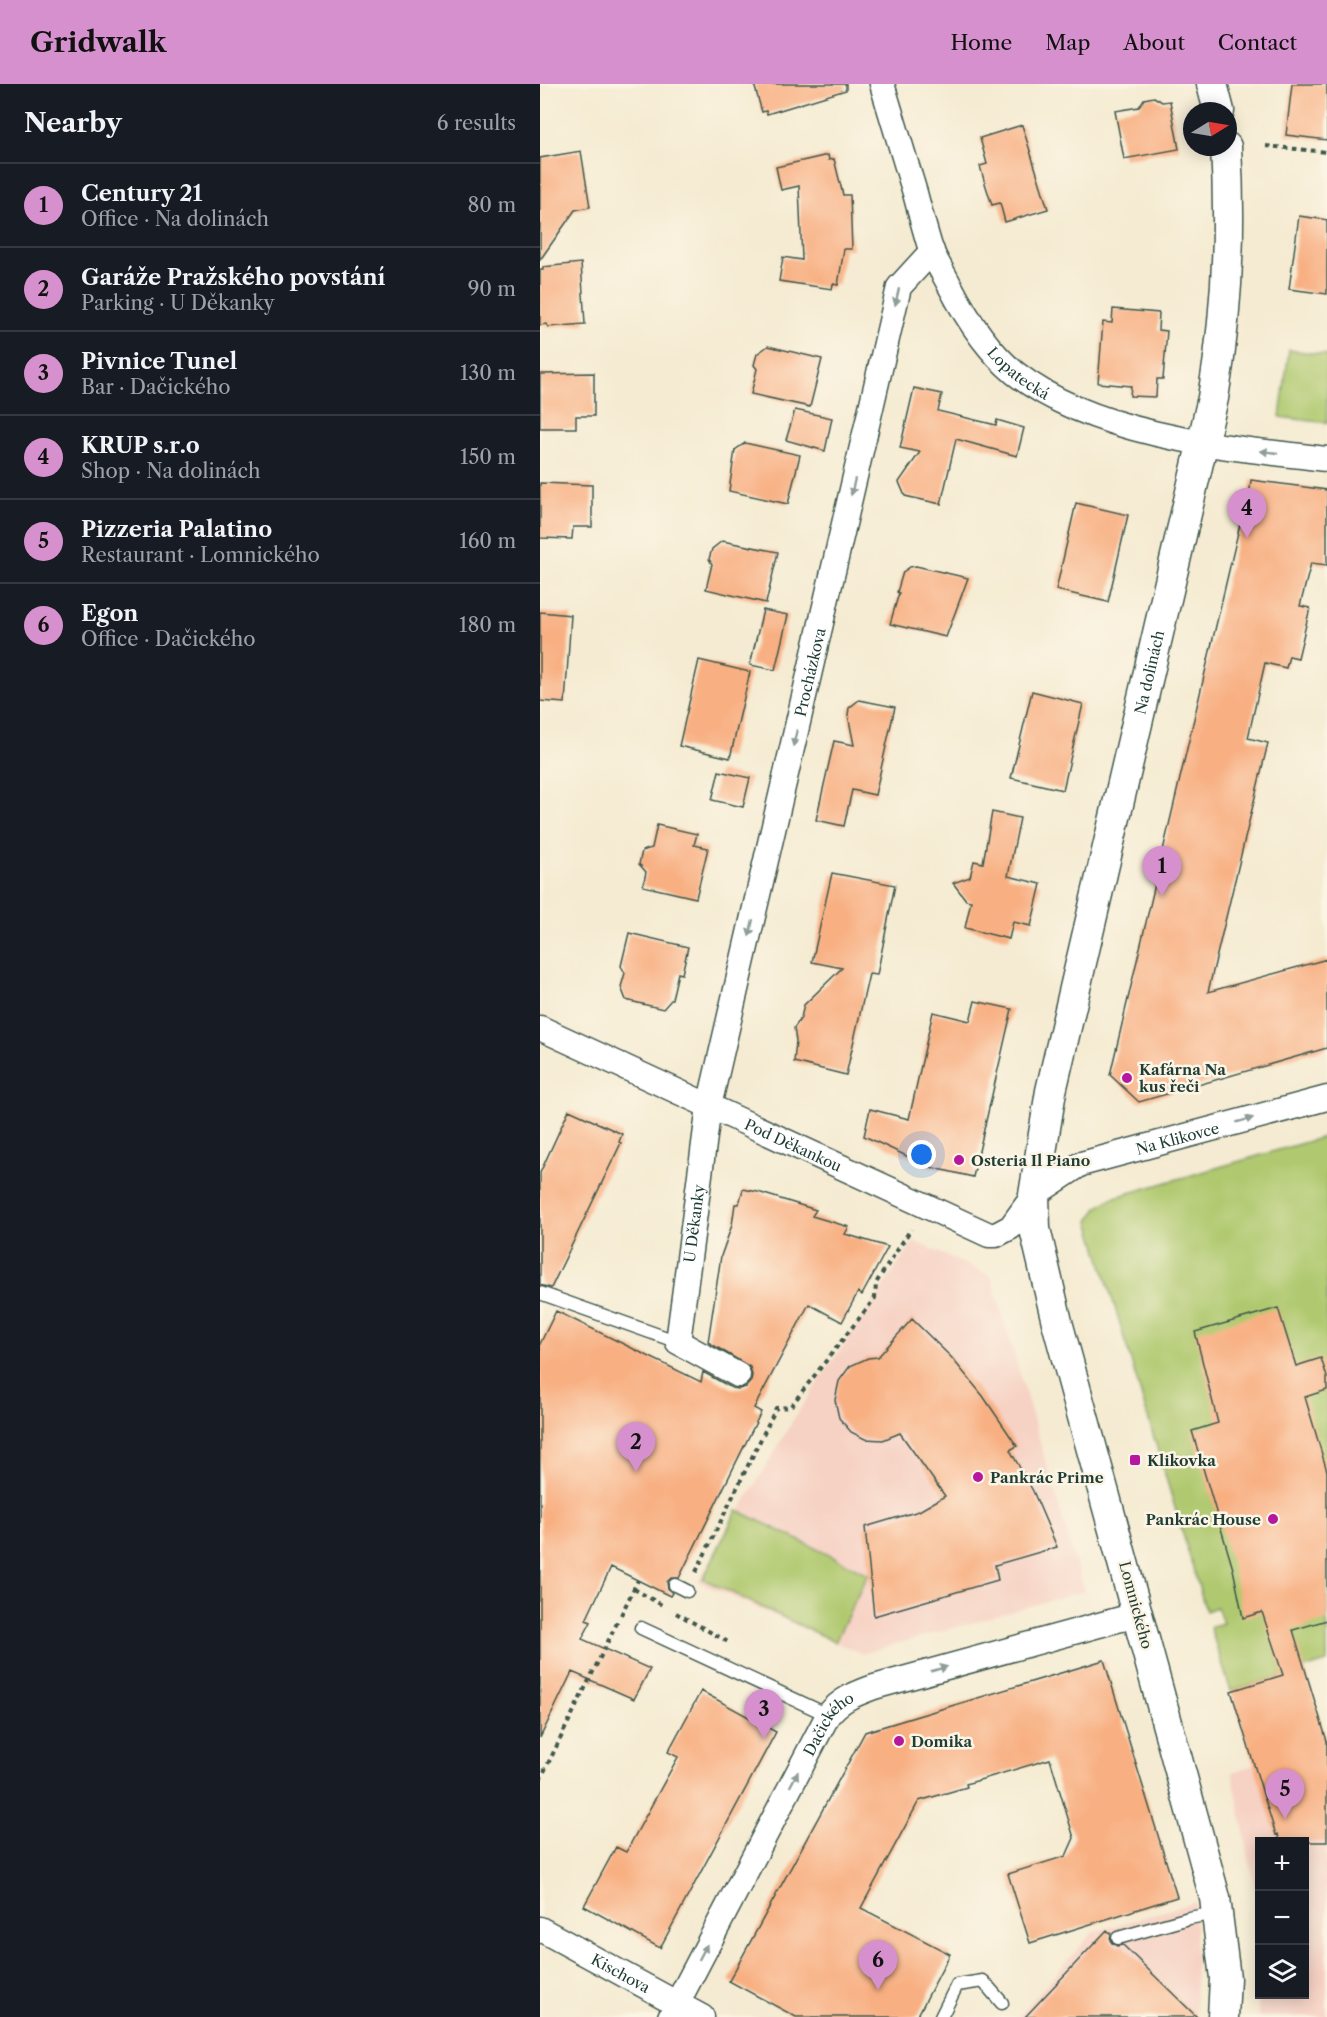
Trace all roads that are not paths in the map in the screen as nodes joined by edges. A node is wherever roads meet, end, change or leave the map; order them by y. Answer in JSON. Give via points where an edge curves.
{"nodes":[{"id":1,"x":882,"y":84,"type":"edge"},
{"id":2,"x":1212,"y":84,"type":"edge"},
{"id":3,"x":1217,"y":102,"type":"edge"},
{"id":4,"x":1226,"y":156,"type":"edge"},
{"id":5,"x":932,"y":251,"type":"junction"},
{"id":6,"x":1202,"y":443,"type":"junction"},
{"id":7,"x":1327,"y":459,"type":"edge"},
{"id":8,"x":540,"y":1028,"type":"edge"},
{"id":9,"x":1327,"y":1098,"type":"edge"},
{"id":10,"x":709,"y":1106,"type":"junction"},
{"id":11,"x":1034,"y":1195,"type":"junction"},
{"id":12,"x":540,"y":1293,"type":"edge"},
{"id":13,"x":678,"y":1342,"type":"junction"},
{"id":14,"x":738,"y":1375,"type":"dead end"},
{"id":15,"x":675,"y":1585,"type":"dead end"},
{"id":16,"x":687,"y":1591,"type":"road end"},
{"id":17,"x":1139,"y":1614,"type":"junction"},
{"id":18,"x":641,"y":1628,"type":"dead end"},
{"id":19,"x":828,"y":1715,"type":"junction"},
{"id":20,"x":1218,"y":1913,"type":"junction"},
{"id":21,"x":540,"y":1929,"type":"edge"},
{"id":22,"x":1118,"y":1938,"type":"dead end"},
{"id":23,"x":1002,"y":2003,"type":"dead end"},
{"id":24,"x":673,"y":2010,"type":"edge"},
{"id":25,"x":702,"y":2017,"type":"edge"},
{"id":26,"x":941,"y":2017,"type":"edge"},
{"id":27,"x":1223,"y":2017,"type":"edge"}],
"edges":[{"from":1,"to":5,"type":"street","name":"Lopatecká"},
{"from":2,"to":3,"type":"street"},
{"from":4,"to":6,"type":"street","name":"Na dolinách","via":[[1229,209],[1222,346]]},
{"from":5,"to":6,"type":"street","name":"Lopatecká","via":[[961,308],[1014,372],[1075,408],[1115,423]]},
{"from":5,"to":10,"type":"street","name":"Procházkova","one_way":true,"via":[[899,287]]},
{"from":7,"to":6,"type":"street","name":"Lopatecká","one_way":true},
{"from":6,"to":11,"type":"street","name":"Na dolinách","via":[[1051,1091]]},
{"from":8,"to":10,"type":"street","name":"Pod Děkankou"},
{"from":11,"to":9,"type":"street","name":"Na Klikovce","one_way":true,"via":[[1081,1164]]},
{"from":10,"to":11,"type":"street","name":"Pod Děkankou","via":[[989,1235],[1011,1227]]},
{"from":10,"to":13,"type":"street","name":"U Děkanky"},
{"from":11,"to":17,"type":"street","name":"Lomnického","via":[[1035,1229],[1044,1271]]},
{"from":12,"to":13,"type":"lane"},
{"from":13,"to":14,"type":"street"},
{"from":15,"to":16,"type":"lane"},
{"from":19,"to":17,"type":"street","name":"Dačického","one_way":true,"via":[[837,1704],[866,1690]]},
{"from":17,"to":20,"type":"street","name":"Lomnického"},
{"from":18,"to":19,"type":"lane"},
{"from":24,"to":19,"type":"street","name":"Dačického","one_way":true},
{"from":20,"to":22,"type":"lane"},
{"from":20,"to":27,"type":"street","name":"Lomnického","via":[[1225,1978]]},
{"from":21,"to":24,"type":"street","name":"Kischova"},
{"from":23,"to":26,"type":"lane","via":[[983,1981],[957,1985]]},
{"from":24,"to":25,"type":"street","name":"Kischova"}]}
